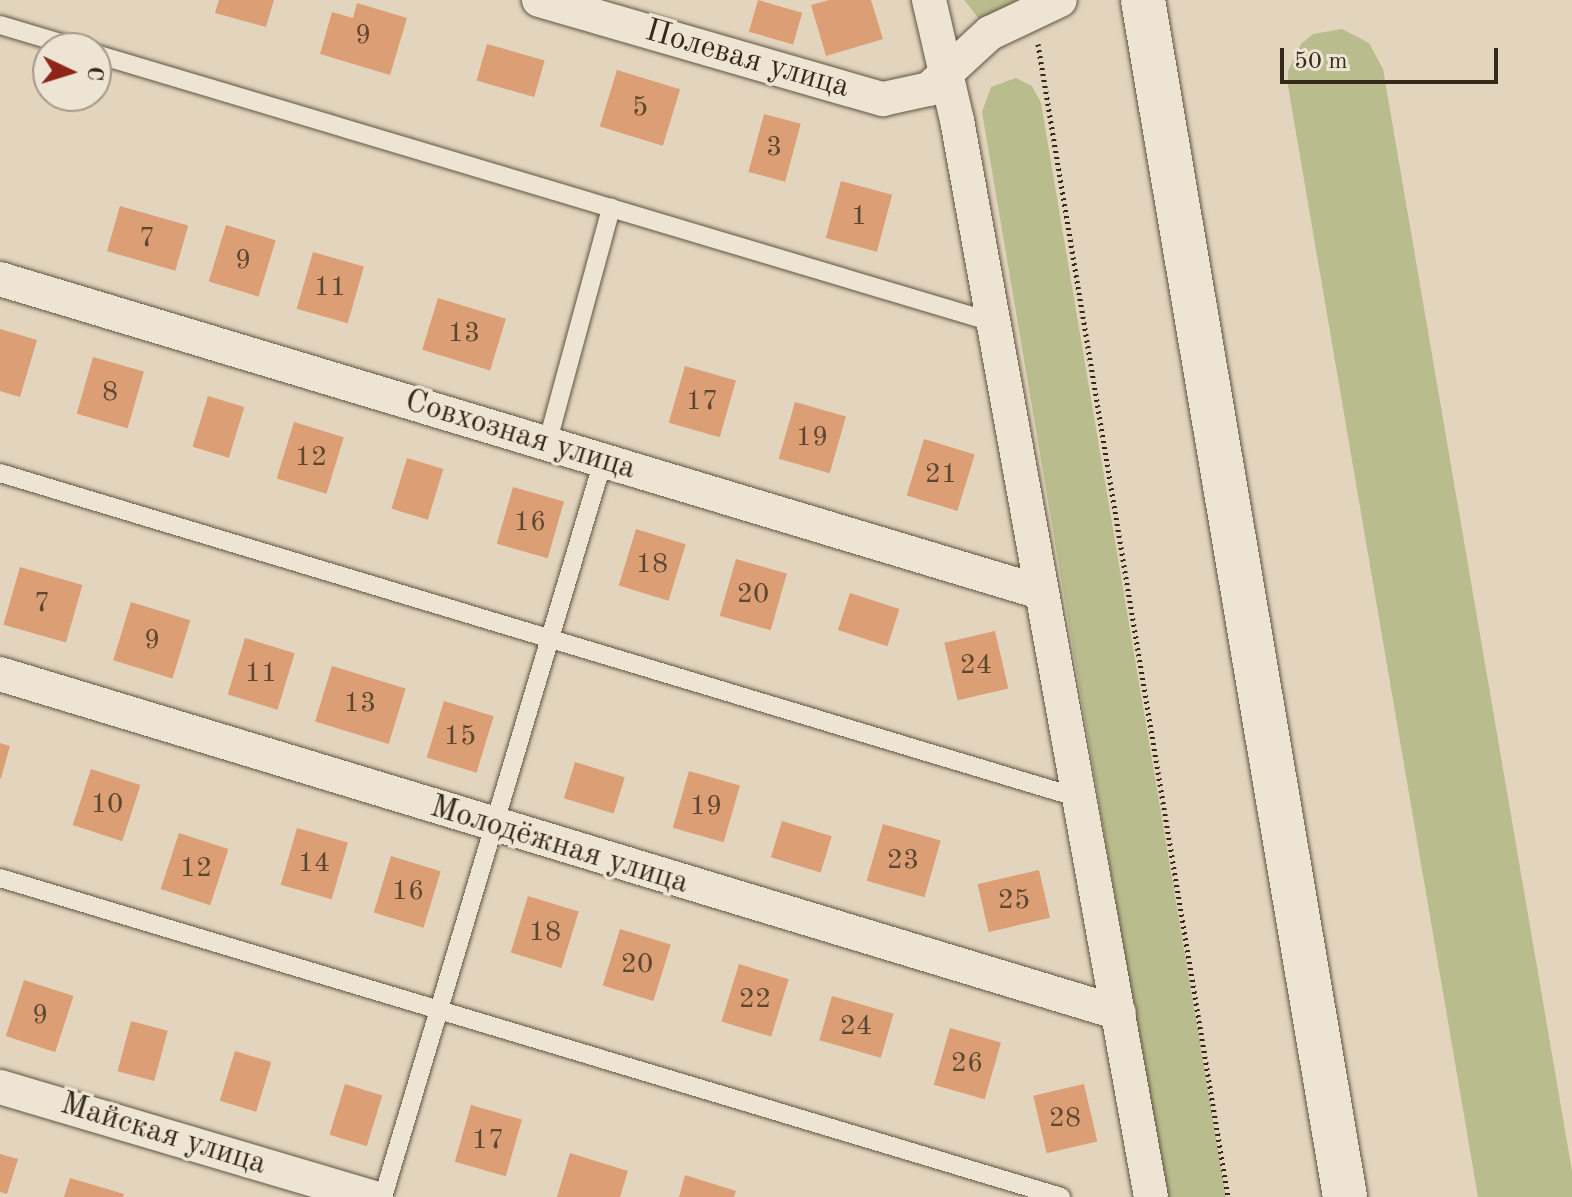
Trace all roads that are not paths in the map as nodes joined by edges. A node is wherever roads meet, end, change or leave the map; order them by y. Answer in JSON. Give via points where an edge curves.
{"nodes":[{"id":1,"x":539,"y":0,"type":"edge"},
{"id":2,"x":929,"y":0,"type":"edge"},
{"id":3,"x":1143,"y":0,"type":"edge"},
{"id":4,"x":1046,"y":6,"type":"edge"},
{"id":5,"x":0,"y":25,"type":"edge"},
{"id":6,"x":32,"y":35,"type":"edge"},
{"id":7,"x":112,"y":59,"type":"edge"},
{"id":8,"x":947,"y":69,"type":"junction"},
{"id":9,"x":611,"y":208,"type":"junction"},
{"id":10,"x":0,"y":279,"type":"edge"},
{"id":11,"x":992,"y":322,"type":"junction"},
{"id":12,"x":547,"y":444,"type":"junction"},
{"id":13,"x":603,"y":461,"type":"junction"},
{"id":14,"x":0,"y":473,"type":"edge"},
{"id":15,"x":1040,"y":592,"type":"junction"},
{"id":16,"x":552,"y":639,"type":"junction"},
{"id":17,"x":0,"y":674,"type":"edge"},
{"id":18,"x":1079,"y":798,"type":"junction"},
{"id":19,"x":496,"y":828,"type":"junction"},
{"id":20,"x":0,"y":878,"type":"edge"},
{"id":21,"x":440,"y":1010,"type":"junction"},
{"id":22,"x":1119,"y":1013,"type":"junction"},
{"id":23,"x":0,"y":1087,"type":"edge"},
{"id":24,"x":371,"y":1197,"type":"edge"},
{"id":25,"x":383,"y":1197,"type":"edge"},
{"id":26,"x":1061,"y":1197,"type":"edge"},
{"id":27,"x":1151,"y":1197,"type":"edge"},
{"id":28,"x":1345,"y":1197,"type":"edge"}],
"edges":[{"from":1,"to":8,"type":"street","name":"Полевая улица","via":[[883,99],[929,89]]},
{"from":2,"to":8,"type":"street"},
{"from":3,"to":28,"type":"street"},
{"from":4,"to":8,"type":"street","name":"Полевая улица","via":[[990,33]]},
{"from":5,"to":6,"type":"lane"},
{"from":7,"to":9,"type":"lane"},
{"from":8,"to":11,"type":"street"},
{"from":9,"to":11,"type":"lane"},
{"from":9,"to":12,"type":"lane"},
{"from":10,"to":12,"type":"street","name":"Совхозная улица"},
{"from":11,"to":15,"type":"street"},
{"from":12,"to":13,"type":"street","name":"Совхозная улица"},
{"from":13,"to":15,"type":"street","name":"Совхозная улица"},
{"from":13,"to":16,"type":"lane"},
{"from":14,"to":16,"type":"lane"},
{"from":15,"to":18,"type":"street"},
{"from":16,"to":18,"type":"lane"},
{"from":16,"to":19,"type":"lane"},
{"from":17,"to":19,"type":"street","name":"Молодёжная улица"},
{"from":18,"to":22,"type":"street"},
{"from":19,"to":21,"type":"lane"},
{"from":19,"to":22,"type":"street","name":"Молодёжная улица"},
{"from":20,"to":21,"type":"lane"},
{"from":21,"to":25,"type":"lane"},
{"from":21,"to":26,"type":"lane"},
{"from":22,"to":27,"type":"street"},
{"from":23,"to":24,"type":"street","name":"Майская улица"}]}
